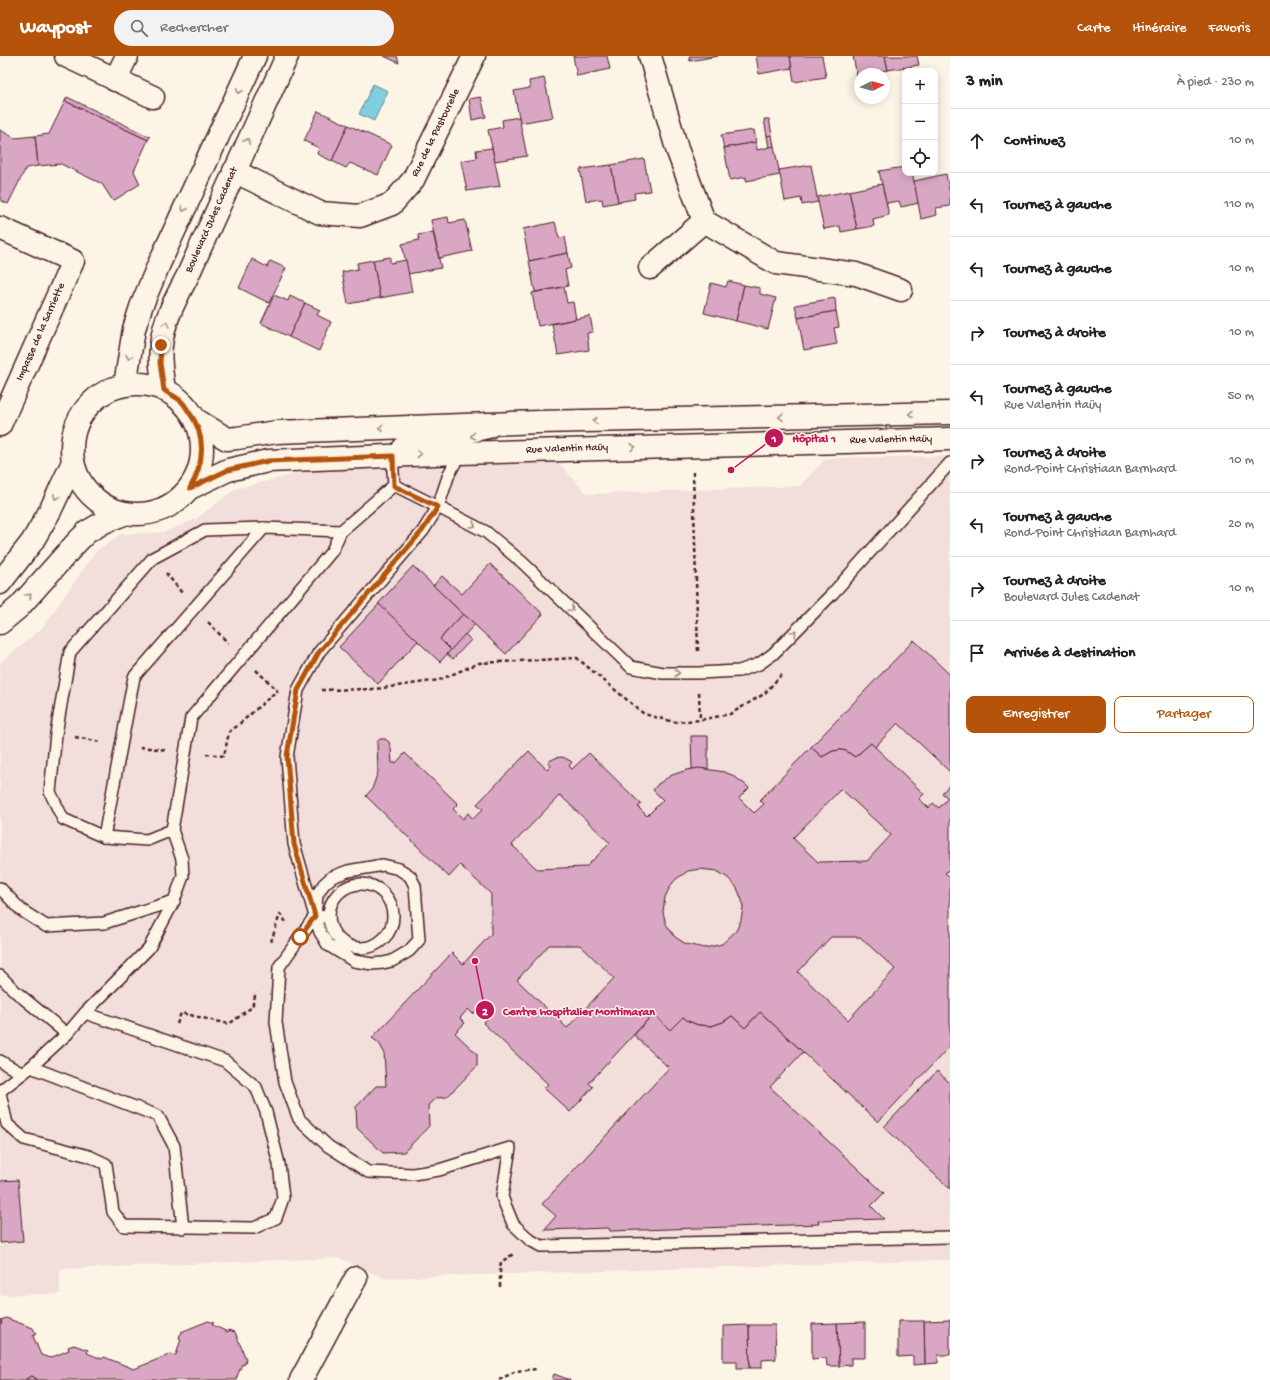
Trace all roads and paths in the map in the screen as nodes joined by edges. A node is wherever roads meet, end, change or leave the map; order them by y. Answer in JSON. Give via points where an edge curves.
{"nodes":[{"id":1,"x":66,"y":56,"type":"edge"},
{"id":2,"x":127,"y":56,"type":"edge"},
{"id":3,"x":255,"y":56,"type":"edge"},
{"id":4,"x":287,"y":56,"type":"edge"},
{"id":5,"x":474,"y":56,"type":"edge"},
{"id":6,"x":650,"y":56,"type":"edge"},
{"id":7,"x":115,"y":80,"type":"junction"},
{"id":8,"x":154,"y":97,"type":"dead end"},
{"id":9,"x":234,"y":171,"type":"junction"},
{"id":10,"x":704,"y":221,"type":"junction"},
{"id":11,"x":0,"y":228,"type":"edge"},
{"id":12,"x":650,"y":268,"type":"dead end"},
{"id":13,"x":900,"y":290,"type":"dead end"},
{"id":14,"x":125,"y":385,"type":"junction"},
{"id":15,"x":164,"y":390,"type":"junction"},
{"id":16,"x":950,"y":413,"type":"edge"},
{"id":17,"x":196,"y":420,"type":"junction"},
{"id":18,"x":539,"y":422,"type":"junction"},
{"id":19,"x":0,"y":425,"type":"edge"},
{"id":20,"x":950,"y":439,"type":"edge"},
{"id":21,"x":692,"y":446,"type":"junction"},
{"id":22,"x":459,"y":453,"type":"junction"},
{"id":23,"x":393,"y":456,"type":"junction"},
{"id":24,"x":73,"y":462,"type":"junction"},
{"id":25,"x":950,"y":463,"type":"edge"},
{"id":26,"x":394,"y":486,"type":"junction"},
{"id":27,"x":190,"y":488,"type":"junction"},
{"id":28,"x":438,"y":507,"type":"junction"},
{"id":29,"x":124,"y":514,"type":"junction"},
{"id":30,"x":264,"y":528,"type":"junction"},
{"id":31,"x":341,"y":531,"type":"junction"},
{"id":32,"x":153,"y":558,"type":"junction"},
{"id":33,"x":0,"y":584,"type":"edge"},
{"id":34,"x":194,"y":608,"type":"junction"},
{"id":35,"x":0,"y":623,"type":"edge"},
{"id":36,"x":242,"y":657,"type":"junction"},
{"id":37,"x":784,"y":672,"type":"dead end"},
{"id":38,"x":698,"y":673,"type":"junction"},
{"id":39,"x":277,"y":690,"type":"junction"},
{"id":40,"x":298,"y":690,"type":"junction"},
{"id":41,"x":700,"y":720,"type":"junction"},
{"id":42,"x":56,"y":734,"type":"junction"},
{"id":43,"x":121,"y":746,"type":"junction"},
{"id":44,"x":185,"y":752,"type":"junction"},
{"id":45,"x":172,"y":830,"type":"junction"},
{"id":46,"x":104,"y":837,"type":"junction"},
{"id":47,"x":0,"y":888,"type":"edge"},
{"id":48,"x":174,"y":901,"type":"junction"},
{"id":49,"x":315,"y":916,"type":"junction"},
{"id":50,"x":329,"y":917,"type":"junction"},
{"id":51,"x":300,"y":937,"type":"junction"},
{"id":52,"x":271,"y":943,"type":"dead end"},
{"id":53,"x":0,"y":976,"type":"edge"},
{"id":54,"x":258,"y":986,"type":"dead end"},
{"id":55,"x":85,"y":1013,"type":"junction"},
{"id":56,"x":67,"y":1034,"type":"junction"},
{"id":57,"x":171,"y":1043,"type":"junction"},
{"id":58,"x":0,"y":1061,"type":"edge"},
{"id":59,"x":31,"y":1067,"type":"junction"},
{"id":60,"x":21,"y":1073,"type":"junction"},
{"id":61,"x":0,"y":1092,"type":"edge"},
{"id":62,"x":182,"y":1228,"type":"junction"},
{"id":63,"x":950,"y":1237,"type":"edge"},
{"id":64,"x":530,"y":1240,"type":"junction"},
{"id":65,"x":356,"y":1278,"type":"dead end"},
{"id":66,"x":500,"y":1287,"type":"dead end"},
{"id":67,"x":537,"y":1369,"type":"dead end"},
{"id":68,"x":301,"y":1380,"type":"edge"},
{"id":69,"x":499,"y":1380,"type":"edge"}],
"edges":[{"from":1,"to":7,"type":"street"},
{"from":2,"to":7,"type":"street"},
{"from":3,"to":14,"type":"street","one_way":true,"via":[[141,307],[134,329]]},
{"from":9,"to":4,"type":"street","name":"Boulevard Jules Cadenat","one_way":true},
{"from":5,"to":9,"type":"street","name":"Rue de la Pastourelle","via":[[413,180],[392,204],[360,216],[320,213]]},
{"from":6,"to":10,"type":"street","via":[[677,149]]},
{"from":7,"to":8,"type":"street"},
{"from":15,"to":9,"type":"street","name":"Boulevard Jules Cadenat","one_way":true,"via":[[160,363],[161,345],[172,306]]},
{"from":10,"to":12,"type":"street"},
{"from":10,"to":13,"type":"street","via":[[776,263],[856,274]]},
{"from":11,"to":19,"type":"street","name":"Impasse de la Sarriette","via":[[73,261]]},
{"from":14,"to":15,"type":"street","via":[[137,384]]},
{"from":14,"to":24,"type":"street","via":[[103,393],[88,406],[78,422],[73,439]]},
{"from":15,"to":17,"type":"street","via":[[182,402]]},
{"from":16,"to":18,"type":"street","one_way":true},
{"from":18,"to":17,"type":"street","one_way":true,"via":[[277,432],[227,439]]},
{"from":17,"to":27,"type":"street","via":[[201,439],[201,463]]},
{"from":18,"to":23,"type":"lane","one_way":true,"via":[[470,437],[403,440]]},
{"from":20,"to":21,"type":"street","name":"Rue Valentin Haüy"},
{"from":22,"to":21,"type":"street","name":"Rue Valentin Haüy","one_way":true},
{"from":21,"to":38,"type":"path"},
{"from":23,"to":22,"type":"street","name":"Rue Valentin Haüy","one_way":true},
{"from":22,"to":28,"type":"lane"},
{"from":23,"to":26,"type":"lane"},
{"from":23,"to":27,"type":"street","name":"Rue Valentin Haüy","via":[[268,461],[228,470]]},
{"from":24,"to":29,"type":"street","via":[[87,492],[102,505]]},
{"from":24,"to":33,"type":"street","one_way":true,"via":[[32,542]]},
{"from":38,"to":25,"type":"lane","one_way":true,"via":[[739,671],[759,664],[773,654],[834,593]]},
{"from":26,"to":28,"type":"lane"},
{"from":26,"to":31,"type":"lane"},
{"from":27,"to":29,"type":"street","via":[[174,504],[162,510],[150,514]]},
{"from":28,"to":38,"type":"lane","one_way":true,"via":[[486,532],[523,563],[631,667],[663,673]]},
{"from":28,"to":40,"type":"lane","via":[[418,536],[319,652]]},
{"from":35,"to":29,"type":"street","one_way":true,"via":[[19,607],[87,532]]},
{"from":30,"to":31,"type":"lane"},
{"from":30,"to":32,"type":"lane","via":[[205,530]]},
{"from":30,"to":34,"type":"lane"},
{"from":31,"to":36,"type":"lane","via":[[332,551]]},
{"from":32,"to":34,"type":"path"},
{"from":32,"to":42,"type":"lane","via":[[70,652]]},
{"from":34,"to":36,"type":"path"},
{"from":34,"to":43,"type":"lane","via":[[134,677]]},
{"from":36,"to":39,"type":"path"},
{"from":36,"to":44,"type":"lane","via":[[191,718]]},
{"from":37,"to":41,"type":"path","via":[[764,694],[730,714]]},
{"from":38,"to":41,"type":"path"},
{"from":39,"to":40,"type":"path"},
{"from":39,"to":44,"type":"path","via":[[229,732],[224,756]]},
{"from":40,"to":41,"type":"path","via":[[376,689],[439,680],[479,663],[577,658],[644,714],[674,722]]},
{"from":40,"to":49,"type":"lane","via":[[287,756],[294,844]]},
{"from":42,"to":43,"type":"path"},
{"from":42,"to":46,"type":"lane","via":[[50,792],[63,819]]},
{"from":43,"to":44,"type":"path"},
{"from":43,"to":46,"type":"lane"},
{"from":44,"to":45,"type":"lane"},
{"from":45,"to":46,"type":"lane","via":[[147,840]]},
{"from":45,"to":48,"type":"lane","via":[[182,858],[183,876]]},
{"from":47,"to":48,"type":"lane","via":[[21,910],[46,926],[104,923]]},
{"from":48,"to":55,"type":"lane","via":[[149,948]]},
{"from":49,"to":49,"type":"lane","via":[[328,945],[354,961],[372,964],[392,961],[409,951],[419,940],[416,886],[410,876],[399,869],[383,865],[348,871],[332,878],[324,884],[317,895]]},
{"from":49,"to":50,"type":"lane"},
{"from":49,"to":51,"type":"lane"},
{"from":50,"to":50,"type":"lane","via":[[330,908],[339,892],[356,884],[374,887],[385,896],[392,917],[386,935],[370,946],[360,947],[342,942],[335,935]]},
{"from":51,"to":52,"type":"path","via":[[280,914]]},
{"from":51,"to":64,"type":"lane","via":[[279,967],[276,1022],[285,1082],[299,1119],[328,1146],[368,1172],[413,1174],[439,1170],[510,1148],[502,1197],[513,1224]]},
{"from":53,"to":56,"type":"lane"},
{"from":54,"to":57,"type":"path","via":[[252,1007],[229,1024],[181,1013]]},
{"from":55,"to":56,"type":"lane"},
{"from":55,"to":57,"type":"lane"},
{"from":56,"to":59,"type":"lane"},
{"from":57,"to":62,"type":"lane","via":[[224,1061],[256,1087],[266,1112],[279,1164],[283,1198],[276,1218],[254,1228]]},
{"from":58,"to":60,"type":"lane"},
{"from":59,"to":60,"type":"lane"},
{"from":59,"to":62,"type":"lane","via":[[158,1116],[174,1146]]},
{"from":60,"to":61,"type":"lane"},
{"from":61,"to":62,"type":"lane","via":[[7,1124],[24,1139],[89,1156],[106,1164],[114,1212],[124,1226]]},
{"from":63,"to":64,"type":"lane","via":[[541,1246]]},
{"from":64,"to":66,"type":"path","via":[[501,1262]]},
{"from":65,"to":68,"type":"street"},
{"from":67,"to":69,"type":"path","via":[[516,1371]]}]}
